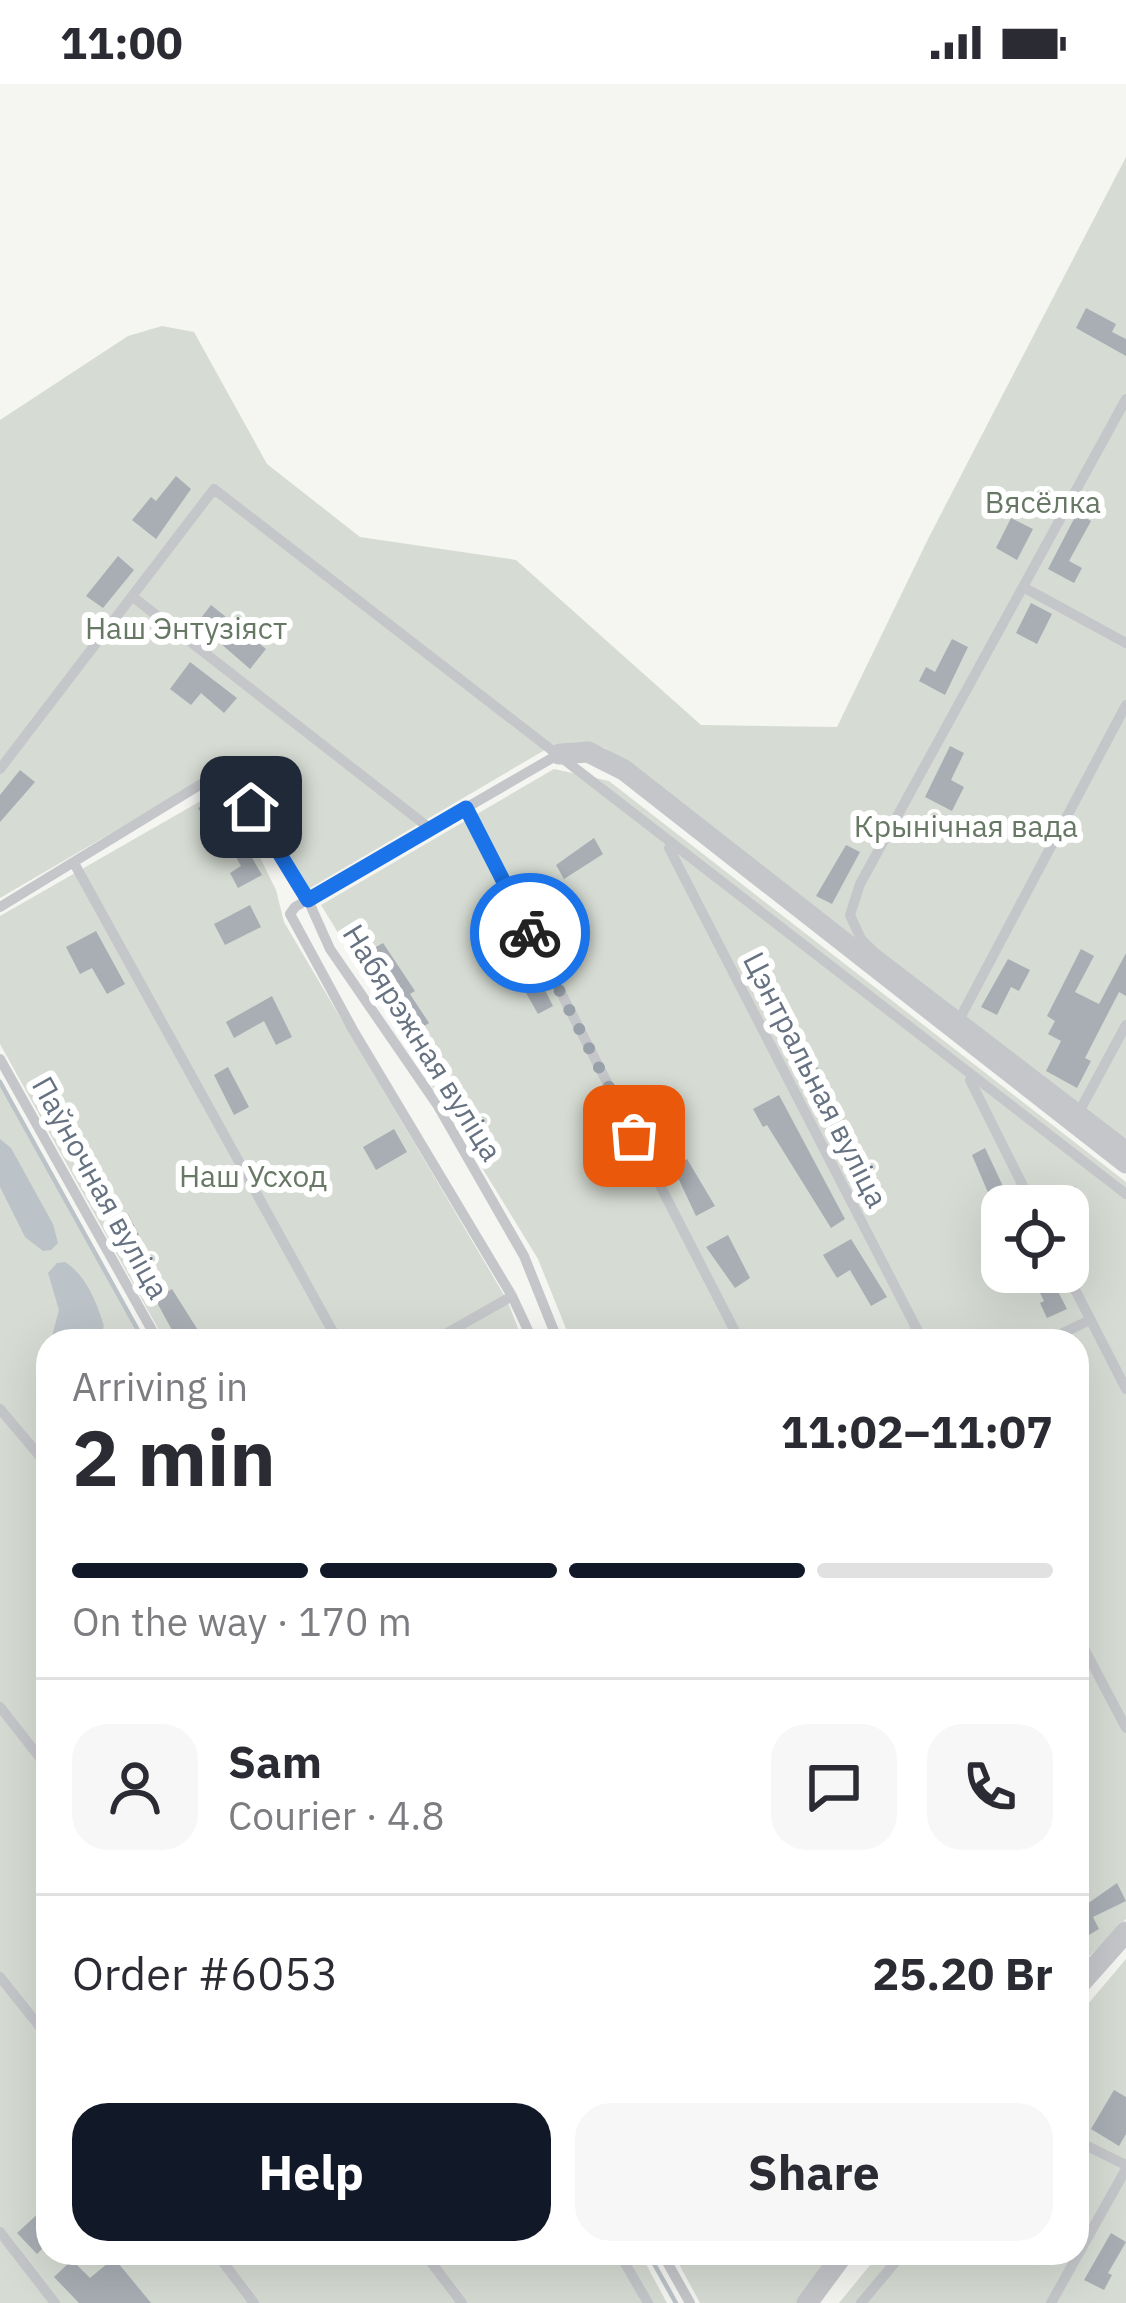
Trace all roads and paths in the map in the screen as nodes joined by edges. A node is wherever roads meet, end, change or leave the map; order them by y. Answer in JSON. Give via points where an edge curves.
{"nodes":[{"id":1,"x":1126,"y":399,"type":"edge"},
{"id":2,"x":1024,"y":587,"type":"junction"},
{"id":3,"x":133,"y":597,"type":"junction"},
{"id":4,"x":1126,"y":643,"type":"edge"},
{"id":5,"x":1126,"y":705,"type":"edge"},
{"id":6,"x":559,"y":754,"type":"junction"},
{"id":7,"x":0,"y":769,"type":"edge"},
{"id":8,"x":466,"y":808,"type":"junction"},
{"id":9,"x":428,"y":826,"type":"junction"},
{"id":10,"x":665,"y":841,"type":"junction"},
{"id":11,"x":74,"y":863,"type":"junction"},
{"id":12,"x":308,"y":900,"type":"junction"},
{"id":13,"x":0,"y":907,"type":"edge"},
{"id":14,"x":960,"y":1018,"type":"junction"},
{"id":15,"x":1126,"y":1025,"type":"edge"},
{"id":16,"x":0,"y":1059,"type":"edge"},
{"id":17,"x":967,"y":1073,"type":"junction"},
{"id":18,"x":1080,"y":1110,"type":"junction"},
{"id":19,"x":1126,"y":1145,"type":"edge"},
{"id":20,"x":1126,"y":1162,"type":"edge"},
{"id":21,"x":1023,"y":1185,"type":"edge"},
{"id":22,"x":1126,"y":1194,"type":"edge"},
{"id":23,"x":1077,"y":1293,"type":"edge"},
{"id":24,"x":512,"y":1296,"type":"junction"},
{"id":25,"x":1090,"y":1319,"type":"junction"},
{"id":26,"x":151,"y":1329,"type":"edge"},
{"id":27,"x":331,"y":1329,"type":"edge"},
{"id":28,"x":454,"y":1329,"type":"edge"},
{"id":29,"x":527,"y":1329,"type":"edge"},
{"id":30,"x":553,"y":1329,"type":"edge"},
{"id":31,"x":734,"y":1329,"type":"edge"},
{"id":32,"x":917,"y":1329,"type":"edge"},
{"id":33,"x":1070,"y":1329,"type":"edge"},
{"id":34,"x":1126,"y":1389,"type":"edge"},
{"id":35,"x":0,"y":1409,"type":"edge"},
{"id":36,"x":36,"y":1452,"type":"edge"},
{"id":37,"x":1089,"y":1658,"type":"edge"},
{"id":38,"x":0,"y":1707,"type":"edge"},
{"id":39,"x":1126,"y":1728,"type":"edge"},
{"id":40,"x":36,"y":1753,"type":"edge"},
{"id":41,"x":1126,"y":1933,"type":"edge"},
{"id":42,"x":1089,"y":1970,"type":"edge"},
{"id":43,"x":0,"y":1977,"type":"edge"},
{"id":44,"x":36,"y":2022,"type":"edge"},
{"id":45,"x":1089,"y":2147,"type":"edge"},
{"id":46,"x":1126,"y":2167,"type":"edge"},
{"id":47,"x":0,"y":2232,"type":"edge"},
{"id":48,"x":1089,"y":2235,"type":"edge"},
{"id":49,"x":225,"y":2265,"type":"edge"},
{"id":50,"x":433,"y":2265,"type":"edge"},
{"id":51,"x":626,"y":2265,"type":"edge"},
{"id":52,"x":669,"y":2265,"type":"edge"},
{"id":53,"x":835,"y":2265,"type":"edge"},
{"id":54,"x":893,"y":2265,"type":"edge"},
{"id":55,"x":1073,"y":2265,"type":"edge"},
{"id":56,"x":55,"y":2303,"type":"edge"},
{"id":57,"x":254,"y":2303,"type":"edge"},
{"id":58,"x":462,"y":2303,"type":"edge"},
{"id":59,"x":648,"y":2303,"type":"edge"},
{"id":60,"x":691,"y":2303,"type":"edge"},
{"id":61,"x":807,"y":2303,"type":"edge"},
{"id":62,"x":861,"y":2303,"type":"edge"},
{"id":63,"x":1052,"y":2303,"type":"edge"}],
"edges":[{"from":1,"to":2,"type":"lane"},
{"from":2,"to":4,"type":"lane"},
{"from":2,"to":14,"type":"lane","via":[[850,915],[874,952]]},
{"from":3,"to":6,"type":"lane","via":[[214,489]]},
{"from":3,"to":7,"type":"lane"},
{"from":3,"to":9,"type":"lane"},
{"from":5,"to":14,"type":"lane"},
{"from":6,"to":8,"type":"lane"},
{"from":6,"to":10,"type":"lane"},
{"from":6,"to":20,"type":"street","via":[[588,752],[624,770]]},
{"from":8,"to":9,"type":"lane"},
{"from":8,"to":31,"type":"lane"},
{"from":9,"to":12,"type":"lane"},
{"from":10,"to":17,"type":"lane"},
{"from":10,"to":32,"type":"lane","name":"Цэнтральная вуліца"},
{"from":11,"to":12,"type":"lane","name":"Набярэжная вуліца","via":[[216,776],[232,777]]},
{"from":11,"to":13,"type":"lane"},
{"from":11,"to":27,"type":"lane"},
{"from":12,"to":24,"type":"lane","via":[[290,914]]},
{"from":12,"to":30,"type":"lane","name":"Набярэжная вуліца","via":[[330,950],[438,1106],[524,1256]]},
{"from":14,"to":18,"type":"lane"},
{"from":15,"to":18,"type":"lane"},
{"from":16,"to":26,"type":"lane","name":"Паўночная вуліца"},
{"from":17,"to":21,"type":"lane"},
{"from":17,"to":22,"type":"lane"},
{"from":18,"to":19,"type":"lane"},
{"from":23,"to":25,"type":"lane"},
{"from":24,"to":28,"type":"lane"},
{"from":24,"to":29,"type":"lane"},
{"from":25,"to":33,"type":"lane"},
{"from":25,"to":34,"type":"lane"},
{"from":35,"to":36,"type":"lane"},
{"from":37,"to":39,"type":"lane"},
{"from":38,"to":40,"type":"lane"},
{"from":41,"to":42,"type":"street"},
{"from":43,"to":44,"type":"lane"},
{"from":45,"to":46,"type":"lane"},
{"from":46,"to":48,"type":"lane"},
{"from":47,"to":56,"type":"lane"},
{"from":49,"to":57,"type":"lane"},
{"from":50,"to":58,"type":"lane"},
{"from":51,"to":59,"type":"lane"},
{"from":52,"to":60,"type":"lane"},
{"from":53,"to":61,"type":"street"},
{"from":54,"to":62,"type":"lane"},
{"from":55,"to":63,"type":"lane"}]}
